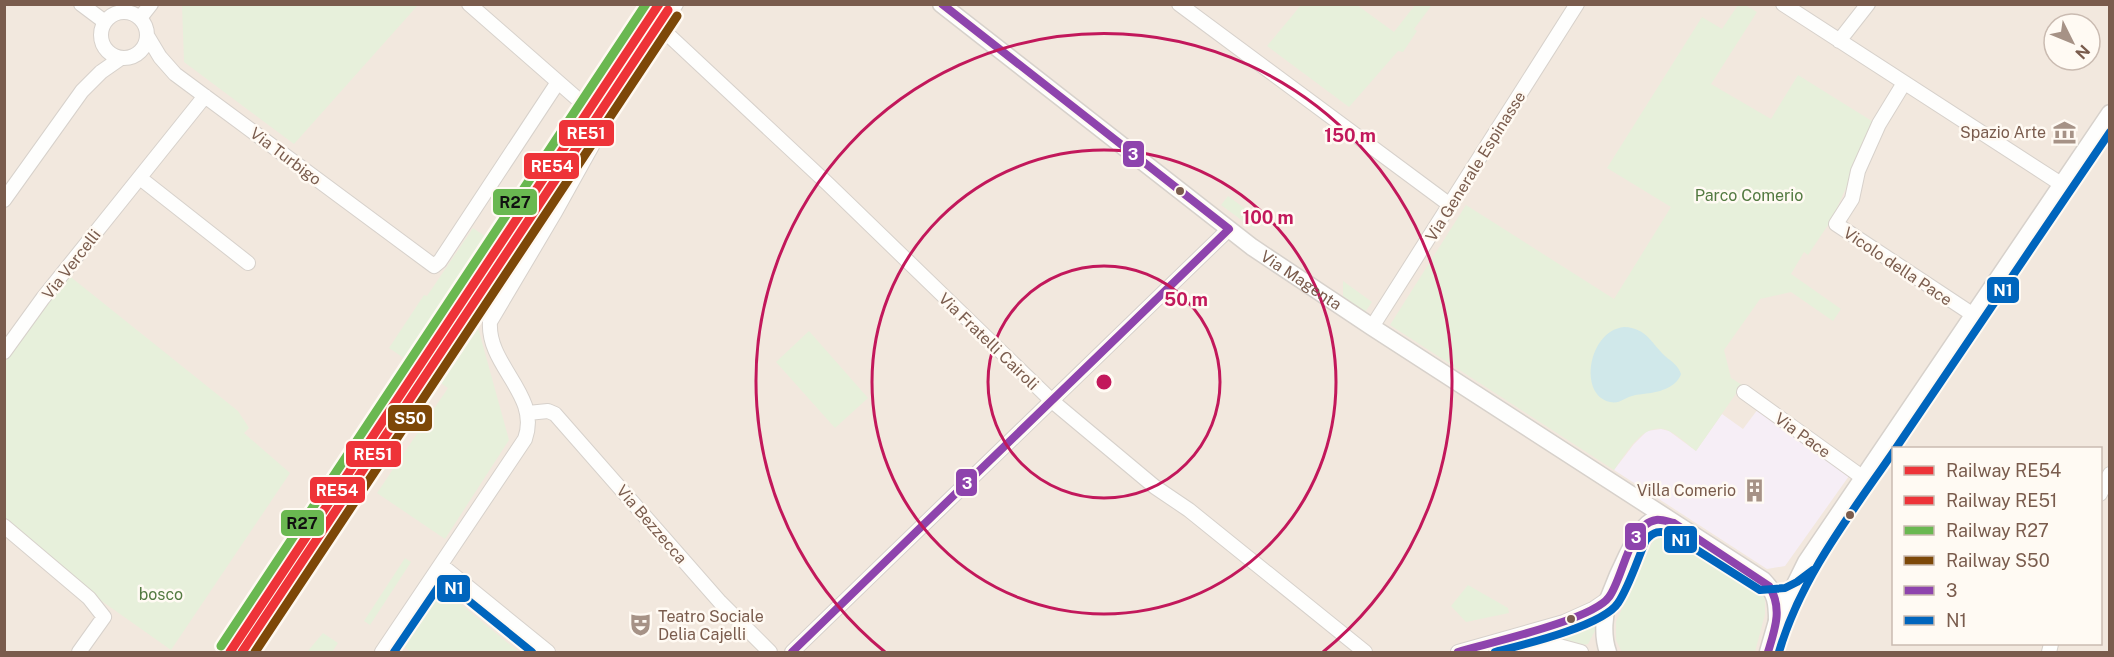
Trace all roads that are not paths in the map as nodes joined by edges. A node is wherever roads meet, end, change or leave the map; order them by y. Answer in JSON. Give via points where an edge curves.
{"nodes":[{"id":1,"x":81,"y":4,"type":"edge"},
{"id":2,"x":151,"y":4,"type":"edge"},
{"id":3,"x":469,"y":4,"type":"edge"},
{"id":4,"x":676,"y":4,"type":"edge"},
{"id":5,"x":941,"y":4,"type":"edge"},
{"id":6,"x":1179,"y":4,"type":"edge"},
{"id":7,"x":1577,"y":4,"type":"edge"},
{"id":8,"x":1783,"y":4,"type":"edge"},
{"id":9,"x":1868,"y":4,"type":"edge"},
{"id":10,"x":140,"y":18,"type":"junction"},
{"id":11,"x":105,"y":22,"type":"junction"},
{"id":12,"x":661,"y":28,"type":"junction"},
{"id":13,"x":148,"y":37,"type":"junction"},
{"id":14,"x":1839,"y":40,"type":"junction"},
{"id":15,"x":121,"y":58,"type":"junction"},
{"id":16,"x":558,"y":82,"type":"junction"},
{"id":17,"x":1904,"y":83,"type":"junction"},
{"id":18,"x":205,"y":96,"type":"junction"},
{"id":19,"x":2109,"y":112,"type":"edge"},
{"id":20,"x":604,"y":123,"type":"junction"},
{"id":21,"x":140,"y":178,"type":"junction"},
{"id":22,"x":2061,"y":184,"type":"junction"},
{"id":23,"x":4,"y":200,"type":"edge"},
{"id":24,"x":1450,"y":205,"type":"junction"},
{"id":25,"x":1229,"y":229,"type":"junction"},
{"id":26,"x":248,"y":263,"type":"dead end"},
{"id":27,"x":1972,"y":314,"type":"junction"},
{"id":28,"x":1372,"y":327,"type":"junction"},
{"id":29,"x":4,"y":352,"type":"edge"},
{"id":30,"x":1744,"y":392,"type":"dead end"},
{"id":31,"x":1052,"y":401,"type":"junction"},
{"id":32,"x":528,"y":413,"type":"junction"},
{"id":33,"x":2109,"y":474,"type":"edge"},
{"id":34,"x":1862,"y":477,"type":"junction"},
{"id":35,"x":1621,"y":488,"type":"junction"},
{"id":36,"x":2102,"y":490,"type":"edge"},
{"id":37,"x":1674,"y":523,"type":"junction"},
{"id":38,"x":4,"y":526,"type":"edge"},
{"id":39,"x":1637,"y":534,"type":"junction"},
{"id":40,"x":1806,"y":562,"type":"junction"},
{"id":41,"x":441,"y":565,"type":"junction"},
{"id":42,"x":1763,"y":580,"type":"junction"},
{"id":43,"x":1609,"y":598,"type":"junction"},
{"id":44,"x":1777,"y":621,"type":"junction"},
{"id":45,"x":1489,"y":644,"type":"junction"},
{"id":46,"x":79,"y":652,"type":"edge"},
{"id":47,"x":382,"y":652,"type":"edge"},
{"id":48,"x":548,"y":652,"type":"edge"},
{"id":49,"x":770,"y":652,"type":"edge"},
{"id":50,"x":792,"y":652,"type":"edge"},
{"id":51,"x":1365,"y":652,"type":"edge"},
{"id":52,"x":1458,"y":652,"type":"edge"},
{"id":53,"x":1581,"y":652,"type":"edge"},
{"id":54,"x":1608,"y":652,"type":"edge"},
{"id":55,"x":1768,"y":652,"type":"edge"}],
"edges":[{"from":1,"to":11,"type":"street"},
{"from":2,"to":10,"type":"street"},
{"from":3,"to":16,"type":"street"},
{"from":4,"to":12,"type":"street"},
{"from":5,"to":25,"type":"street","name":"Via Magenta"},
{"from":6,"to":24,"type":"street"},
{"from":7,"to":24,"type":"street","name":"Via Generale Espinasse"},
{"from":8,"to":14,"type":"street"},
{"from":9,"to":14,"type":"street"},
{"from":10,"to":11,"type":"street","via":[[126,12]]},
{"from":10,"to":13,"type":"street"},
{"from":11,"to":15,"type":"street","via":[[103,45]]},
{"from":12,"to":20,"type":"street"},
{"from":12,"to":31,"type":"street","name":"Via Fratelli Cairoli"},
{"from":13,"to":15,"type":"street","via":[[142,51]]},
{"from":13,"to":18,"type":"street","name":"Via Turbigo","via":[[175,74]]},
{"from":14,"to":17,"type":"street"},
{"from":15,"to":23,"type":"street","via":[[82,91]]},
{"from":16,"to":18,"type":"street","name":"Via Turbigo","via":[[434,266]]},
{"from":16,"to":20,"type":"street"},
{"from":17,"to":22,"type":"street"},
{"from":17,"to":27,"type":"street","name":"Vicolo della Pace","via":[[1879,124],[1858,171],[1852,199],[1836,224]]},
{"from":18,"to":21,"type":"street","name":"Via Vercelli"},
{"from":19,"to":22,"type":"street"},
{"from":20,"to":32,"type":"street","via":[[490,322],[495,351]]},
{"from":21,"to":26,"type":"street"},
{"from":21,"to":29,"type":"street","name":"Via Vercelli"},
{"from":22,"to":27,"type":"street"},
{"from":24,"to":28,"type":"street","name":"Via Generale Espinasse"},
{"from":25,"to":28,"type":"street","name":"Via Magenta"},
{"from":25,"to":31,"type":"street"},
{"from":27,"to":34,"type":"street"},
{"from":28,"to":35,"type":"street","name":"Via Magenta"},
{"from":30,"to":34,"type":"street","name":"Via Pace"},
{"from":31,"to":50,"type":"street"},
{"from":31,"to":51,"type":"street","name":"Via Fratelli Cairoli"},
{"from":32,"to":41,"type":"street","via":[[530,423],[522,446]]},
{"from":32,"to":49,"type":"street","name":"Via Bezzecca","via":[[555,414],[720,602]]},
{"from":33,"to":36,"type":"street"},
{"from":34,"to":40,"type":"street"},
{"from":35,"to":37,"type":"street","name":"Via Magenta"},
{"from":35,"to":39,"type":"street","name":"Via Magenta","via":[[1637,507]]},
{"from":37,"to":39,"type":"street","via":[[1651,521]]},
{"from":37,"to":42,"type":"street","name":"Via Magenta"},
{"from":38,"to":46,"type":"street","via":[[89,598],[104,617]]},
{"from":39,"to":43,"type":"street"},
{"from":40,"to":42,"type":"street","via":[[1785,577]]},
{"from":40,"to":44,"type":"street"},
{"from":41,"to":47,"type":"street"},
{"from":41,"to":48,"type":"street"},
{"from":42,"to":44,"type":"street","name":"Via Magenta","via":[[1776,598]]},
{"from":43,"to":45,"type":"street","via":[[1564,622]]},
{"from":43,"to":54,"type":"street","via":[[1604,633]]},
{"from":44,"to":55,"type":"street"},
{"from":45,"to":52,"type":"street"},
{"from":45,"to":53,"type":"street","via":[[1559,646]]}]}
